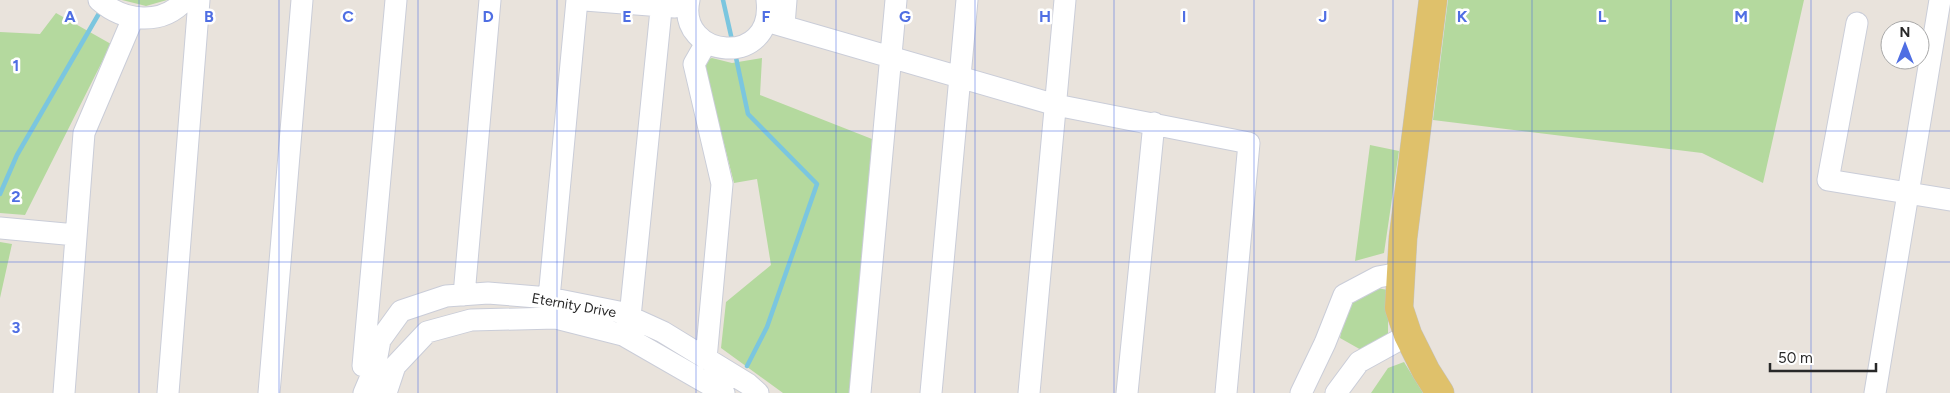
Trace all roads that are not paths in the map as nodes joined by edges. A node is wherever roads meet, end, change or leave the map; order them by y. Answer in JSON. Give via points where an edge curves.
{"nodes":[{"id":1,"x":185,"y":0,"type":"edge"},
{"id":2,"x":199,"y":0,"type":"edge"},
{"id":3,"x":302,"y":0,"type":"edge"},
{"id":4,"x":396,"y":0,"type":"edge"},
{"id":5,"x":490,"y":0,"type":"edge"},
{"id":6,"x":578,"y":0,"type":"edge"},
{"id":7,"x":585,"y":0,"type":"edge"},
{"id":8,"x":786,"y":0,"type":"edge"},
{"id":9,"x":896,"y":0,"type":"edge"},
{"id":10,"x":967,"y":0,"type":"edge"},
{"id":11,"x":1065,"y":0,"type":"edge"},
{"id":12,"x":1433,"y":0,"type":"edge"},
{"id":13,"x":1940,"y":0,"type":"edge"},
{"id":14,"x":102,"y":2,"type":"edge"},
{"id":15,"x":662,"y":3,"type":"edge"},
{"id":16,"x":689,"y":4,"type":"edge"},
{"id":17,"x":773,"y":15,"type":"edge"},
{"id":18,"x":133,"y":18,"type":"junction"},
{"id":19,"x":1857,"y":23,"type":"dead end"},
{"id":20,"x":706,"y":42,"type":"junction"},
{"id":21,"x":891,"y":59,"type":"junction"},
{"id":22,"x":960,"y":78,"type":"junction"},
{"id":23,"x":1056,"y":105,"type":"junction"},
{"id":24,"x":1154,"y":123,"type":"junction"},
{"id":25,"x":1909,"y":193,"type":"junction"},
{"id":26,"x":1950,"y":200,"type":"edge"},
{"id":27,"x":4,"y":229,"type":"edge"},
{"id":28,"x":76,"y":235,"type":"junction"},
{"id":29,"x":1400,"y":273,"type":"junction"},
{"id":30,"x":464,"y":295,"type":"junction"},
{"id":31,"x":549,"y":298,"type":"junction"},
{"id":32,"x":630,"y":317,"type":"junction"},
{"id":33,"x":1408,"y":335,"type":"junction"},
{"id":34,"x":706,"y":359,"type":"junction"},
{"id":35,"x":64,"y":393,"type":"edge"},
{"id":36,"x":168,"y":393,"type":"edge"},
{"id":37,"x":269,"y":393,"type":"edge"},
{"id":38,"x":363,"y":393,"type":"edge"},
{"id":39,"x":386,"y":393,"type":"edge"},
{"id":40,"x":724,"y":393,"type":"edge"},
{"id":41,"x":758,"y":393,"type":"edge"},
{"id":42,"x":860,"y":393,"type":"edge"},
{"id":43,"x":931,"y":393,"type":"edge"},
{"id":44,"x":1030,"y":393,"type":"edge"},
{"id":45,"x":1128,"y":393,"type":"edge"},
{"id":46,"x":1226,"y":393,"type":"edge"},
{"id":47,"x":1301,"y":393,"type":"edge"},
{"id":48,"x":1336,"y":393,"type":"edge"},
{"id":49,"x":1440,"y":393,"type":"edge"},
{"id":50,"x":1874,"y":393,"type":"edge"}],
"edges":[{"from":1,"to":18,"type":"street","via":[[162,15]]},
{"from":2,"to":36,"type":"street"},
{"from":3,"to":37,"type":"street"},
{"from":4,"to":38,"type":"street"},
{"from":5,"to":30,"type":"street"},
{"from":6,"to":31,"type":"street"},
{"from":7,"to":15,"type":"street"},
{"from":8,"to":17,"type":"street"},
{"from":9,"to":21,"type":"street"},
{"from":10,"to":22,"type":"street"},
{"from":11,"to":23,"type":"street"},
{"from":12,"to":29,"type":"main road"},
{"from":13,"to":25,"type":"street"},
{"from":14,"to":18,"type":"street"},
{"from":15,"to":16,"type":"street"},
{"from":15,"to":32,"type":"street"},
{"from":16,"to":20,"type":"street","via":[[695,31]]},
{"from":17,"to":20,"type":"street","via":[[759,35],[746,45],[730,49]]},
{"from":17,"to":21,"type":"street"},
{"from":18,"to":28,"type":"street","via":[[84,133]]},
{"from":19,"to":25,"type":"street","via":[[1828,180]]},
{"from":20,"to":34,"type":"street","via":[[694,64],[722,184]]},
{"from":21,"to":22,"type":"street"},
{"from":21,"to":42,"type":"street"},
{"from":22,"to":23,"type":"street"},
{"from":22,"to":43,"type":"street"},
{"from":23,"to":24,"type":"street"},
{"from":23,"to":44,"type":"street"},
{"from":24,"to":45,"type":"street"},
{"from":24,"to":46,"type":"street","via":[[1249,143]]},
{"from":25,"to":26,"type":"street"},
{"from":25,"to":50,"type":"street"},
{"from":27,"to":28,"type":"street"},
{"from":28,"to":35,"type":"street"},
{"from":29,"to":33,"type":"main road","via":[[1400,308]]},
{"from":29,"to":47,"type":"street","via":[[1378,277],[1344,295]]},
{"from":30,"to":31,"type":"street","name":"Eternity Drive","via":[[488,293]]},
{"from":30,"to":38,"type":"street","name":"Eternity Drive","via":[[446,296],[401,311],[380,340],[375,366]]},
{"from":31,"to":32,"type":"street","name":"Eternity Drive"},
{"from":32,"to":34,"type":"street","name":"Eternity Drive","via":[[663,332]]},
{"from":33,"to":48,"type":"street","via":[[1359,362]]},
{"from":33,"to":49,"type":"main road"},
{"from":34,"to":41,"type":"street","name":"Eternity Drive"},
{"from":39,"to":40,"type":"street","name":"Eternity Drive","via":[[395,366],[427,332],[471,320],[556,318],[623,335]]}]}
